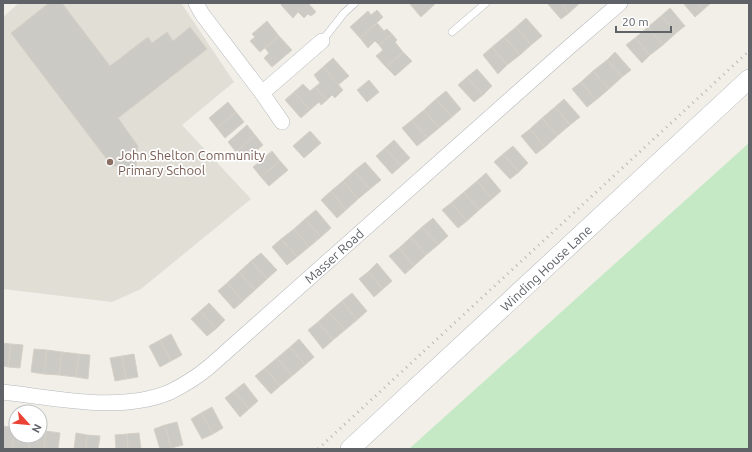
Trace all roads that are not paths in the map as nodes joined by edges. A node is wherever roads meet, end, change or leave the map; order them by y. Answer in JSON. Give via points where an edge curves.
{"nodes":[{"id":1,"x":196,"y":3,"type":"edge"},
{"id":2,"x":355,"y":3,"type":"edge"},
{"id":3,"x":486,"y":3,"type":"edge"},
{"id":4,"x":620,"y":3,"type":"edge"},
{"id":5,"x":452,"y":32,"type":"dead end"},
{"id":6,"x":322,"y":41,"type":"joint"},
{"id":7,"x":746,"y":82,"type":"edge"},
{"id":8,"x":262,"y":93,"type":"junction"},
{"id":9,"x":282,"y":122,"type":"dead end"},
{"id":10,"x":3,"y":392,"type":"edge"},
{"id":11,"x":350,"y":449,"type":"edge"}],
"edges":[{"from":1,"to":8,"type":"street"},
{"from":2,"to":6,"type":"lane"},
{"from":3,"to":5,"type":"lane"},
{"from":4,"to":10,"type":"street","name":"Masser Road","via":[[190,382],[147,399],[122,403],[93,403]]},
{"from":6,"to":8,"type":"street"},
{"from":7,"to":11,"type":"street","name":"Winding House Lane"},
{"from":8,"to":9,"type":"street"}]}
